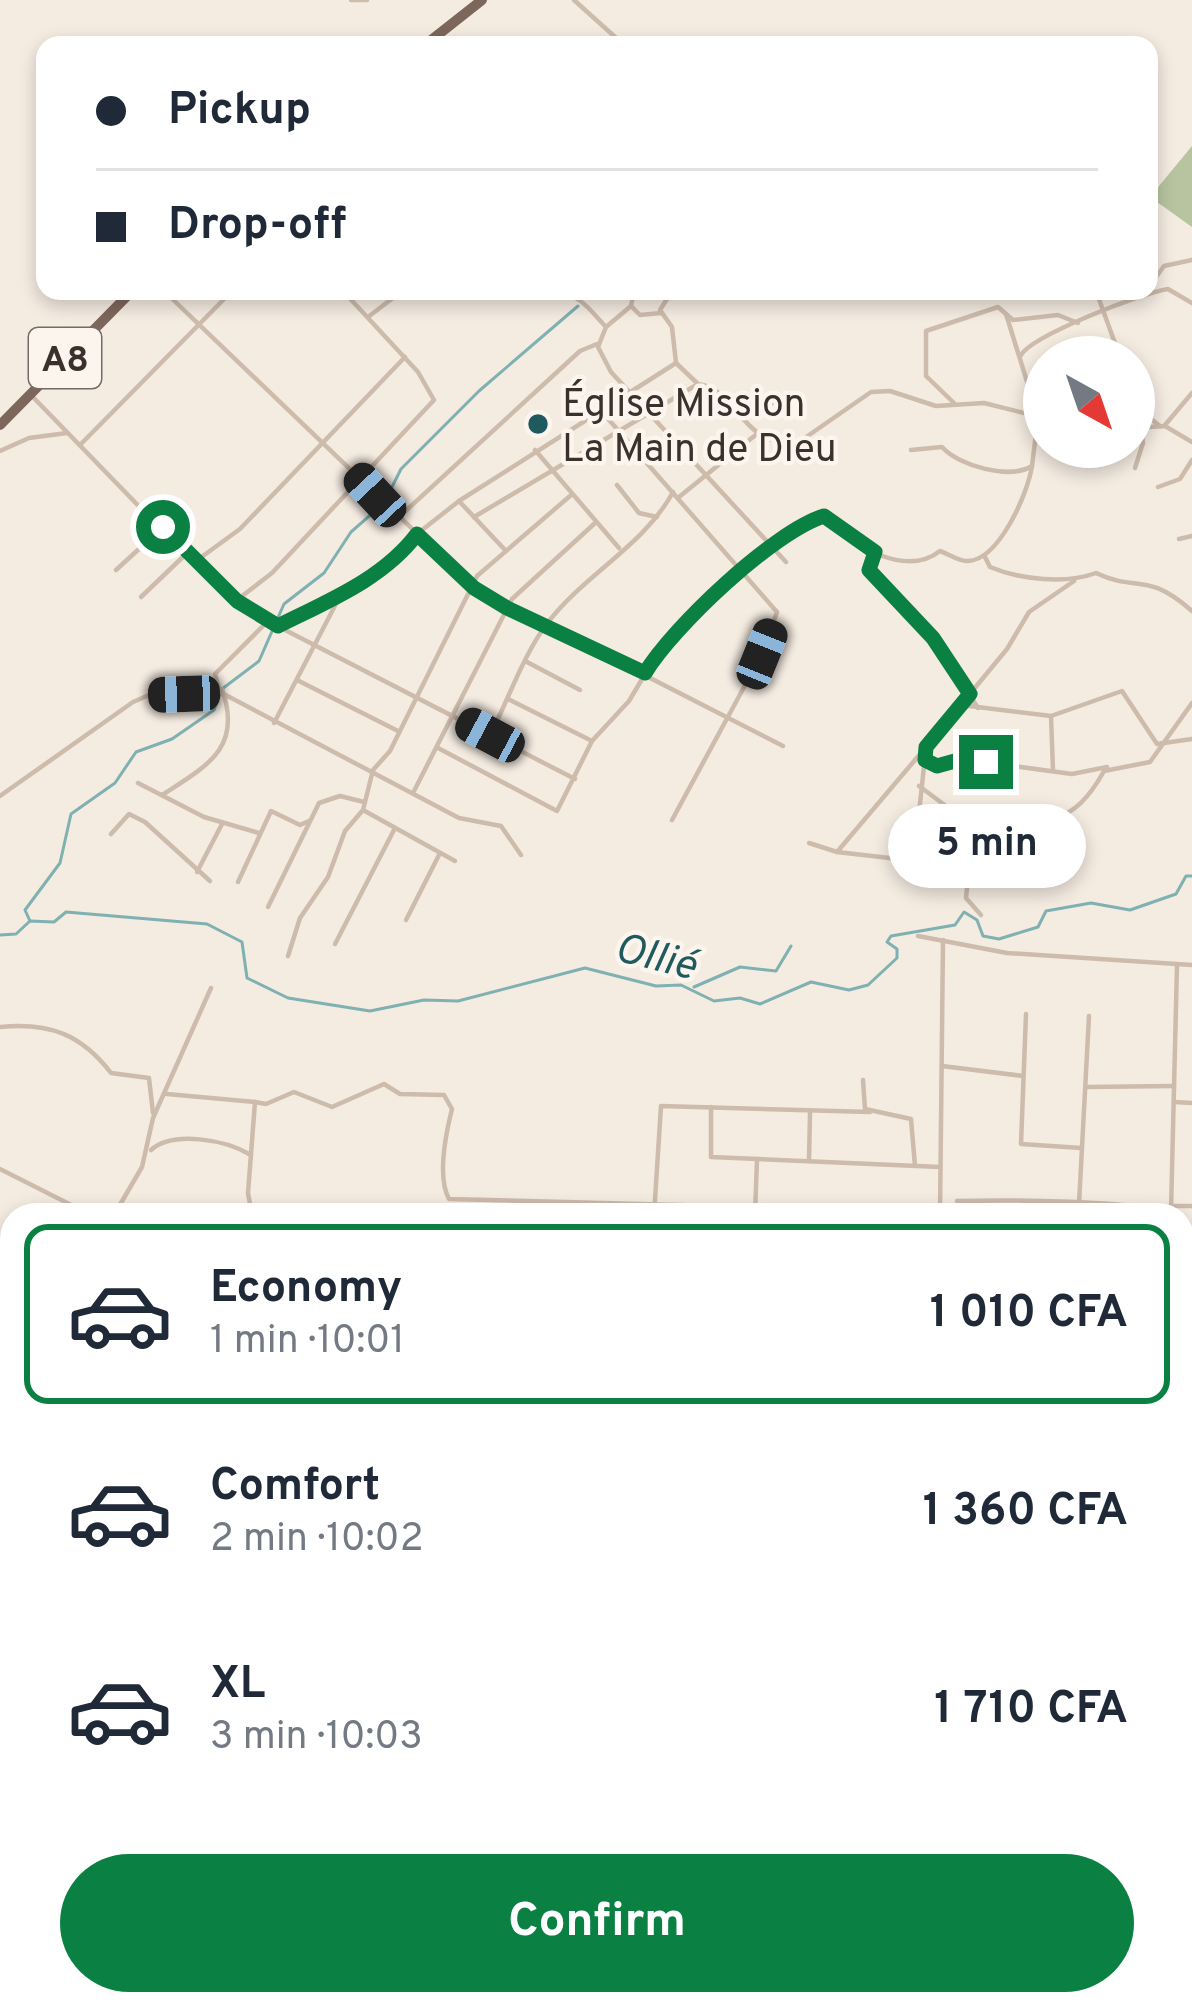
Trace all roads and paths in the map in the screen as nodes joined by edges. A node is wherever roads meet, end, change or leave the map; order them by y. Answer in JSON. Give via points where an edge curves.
{"nodes":[{"id":1,"x":351,"y":0,"type":"edge"},
{"id":2,"x":367,"y":0,"type":"edge"},
{"id":3,"x":574,"y":0,"type":"edge"},
{"id":4,"x":480,"y":1,"type":"edge"},
{"id":5,"x":436,"y":36,"type":"edge"},
{"id":6,"x":614,"y":36,"type":"edge"},
{"id":7,"x":1192,"y":260,"type":"edge"},
{"id":8,"x":1158,"y":272,"type":"edge"},
{"id":9,"x":1158,"y":290,"type":"edge"},
{"id":10,"x":123,"y":300,"type":"edge"},
{"id":11,"x":173,"y":300,"type":"edge"},
{"id":12,"x":223,"y":300,"type":"edge"},
{"id":13,"x":352,"y":300,"type":"edge"},
{"id":14,"x":390,"y":300,"type":"edge"},
{"id":15,"x":582,"y":300,"type":"edge"},
{"id":16,"x":632,"y":300,"type":"edge"},
{"id":17,"x":668,"y":300,"type":"edge"},
{"id":18,"x":1100,"y":300,"type":"edge"},
{"id":19,"x":1129,"y":300,"type":"edge"},
{"id":20,"x":1192,"y":303,"type":"edge"},
{"id":21,"x":631,"y":306,"type":"junction"},
{"id":22,"x":662,"y":313,"type":"junction"},
{"id":23,"x":1105,"y":313,"type":"junction"},
{"id":24,"x":1006,"y":314,"type":"junction"},
{"id":25,"x":368,"y":317,"type":"junction"},
{"id":26,"x":1078,"y":323,"type":"junction"},
{"id":27,"x":199,"y":325,"type":"junction"},
{"id":28,"x":605,"y":327,"type":"junction"},
{"id":29,"x":1113,"y":336,"type":"edge"},
{"id":30,"x":599,"y":344,"type":"junction"},
{"id":31,"x":1021,"y":356,"type":"junction"},
{"id":32,"x":405,"y":357,"type":"junction"},
{"id":33,"x":1023,"y":362,"type":"edge"},
{"id":34,"x":676,"y":363,"type":"junction"},
{"id":35,"x":698,"y":384,"type":"junction"},
{"id":36,"x":1192,"y":393,"type":"edge"},
{"id":37,"x":30,"y":394,"type":"junction"},
{"id":38,"x":632,"y":394,"type":"junction"},
{"id":39,"x":728,"y":400,"type":"junction"},
{"id":40,"x":954,"y":403,"type":"junction"},
{"id":41,"x":787,"y":404,"type":"dead end"},
{"id":42,"x":603,"y":413,"type":"junction"},
{"id":43,"x":1023,"y":413,"type":"edge"},
{"id":44,"x":650,"y":415,"type":"junction"},
{"id":45,"x":1155,"y":422,"type":"edge"},
{"id":46,"x":0,"y":425,"type":"edge"},
{"id":47,"x":1155,"y":426,"type":"edge"},
{"id":48,"x":1162,"y":426,"type":"junction"},
{"id":49,"x":617,"y":431,"type":"junction"},
{"id":50,"x":67,"y":433,"type":"junction"},
{"id":51,"x":758,"y":433,"type":"junction"},
{"id":52,"x":1192,"y":442,"type":"edge"},
{"id":53,"x":323,"y":443,"type":"junction"},
{"id":54,"x":80,"y":445,"type":"junction"},
{"id":55,"x":911,"y":450,"type":"dead end"},
{"id":56,"x":535,"y":451,"type":"junction"},
{"id":57,"x":0,"y":452,"type":"edge"},
{"id":58,"x":1192,"y":460,"type":"edge"},
{"id":59,"x":1029,"y":468,"type":"edge"},
{"id":60,"x":1032,"y":468,"type":"edge"},
{"id":61,"x":550,"y":471,"type":"junction"},
{"id":62,"x":709,"y":475,"type":"junction"},
{"id":63,"x":359,"y":477,"type":"junction"},
{"id":64,"x":617,"y":485,"type":"dead end"},
{"id":65,"x":1158,"y":487,"type":"dead end"},
{"id":66,"x":675,"y":494,"type":"junction"},
{"id":67,"x":570,"y":496,"type":"junction"},
{"id":68,"x":459,"y":500,"type":"junction"},
{"id":69,"x":399,"y":517,"type":"junction"},
{"id":70,"x":474,"y":517,"type":"junction"},
{"id":71,"x":658,"y":517,"type":"junction"},
{"id":72,"x":594,"y":524,"type":"junction"},
{"id":73,"x":163,"y":527,"type":"junction"},
{"id":74,"x":417,"y":534,"type":"junction"},
{"id":75,"x":1192,"y":536,"type":"edge"},
{"id":76,"x":1179,"y":539,"type":"dead end"},
{"id":77,"x":772,"y":545,"type":"junction"},
{"id":78,"x":619,"y":548,"type":"junction"},
{"id":79,"x":506,"y":551,"type":"junction"},
{"id":80,"x":875,"y":552,"type":"junction"},
{"id":81,"x":186,"y":554,"type":"junction"},
{"id":82,"x":985,"y":556,"type":"junction"},
{"id":83,"x":194,"y":562,"type":"junction"},
{"id":84,"x":786,"y":562,"type":"dead end"},
{"id":85,"x":116,"y":570,"type":"dead end"},
{"id":86,"x":741,"y":572,"type":"junction"},
{"id":87,"x":1074,"y":581,"type":"junction"},
{"id":88,"x":474,"y":588,"type":"junction"},
{"id":89,"x":340,"y":596,"type":"junction"},
{"id":90,"x":141,"y":597,"type":"dead end"},
{"id":91,"x":237,"y":601,"type":"junction"},
{"id":92,"x":507,"y":608,"type":"junction"},
{"id":93,"x":1192,"y":611,"type":"edge"},
{"id":94,"x":268,"y":621,"type":"junction"},
{"id":95,"x":278,"y":626,"type":"junction"},
{"id":96,"x":545,"y":626,"type":"junction"},
{"id":97,"x":314,"y":646,"type":"junction"},
{"id":98,"x":527,"y":662,"type":"junction"},
{"id":99,"x":645,"y":673,"type":"junction"},
{"id":100,"x":297,"y":680,"type":"junction"},
{"id":101,"x":580,"y":690,"type":"dead end"},
{"id":102,"x":221,"y":691,"type":"junction"},
{"id":103,"x":970,"y":694,"type":"junction"},
{"id":104,"x":418,"y":697,"type":"junction"},
{"id":105,"x":508,"y":699,"type":"junction"},
{"id":106,"x":1192,"y":703,"type":"edge"},
{"id":107,"x":961,"y":705,"type":"junction"},
{"id":108,"x":978,"y":708,"type":"junction"},
{"id":109,"x":728,"y":715,"type":"junction"},
{"id":110,"x":455,"y":716,"type":"junction"},
{"id":111,"x":1051,"y":716,"type":"junction"},
{"id":112,"x":274,"y":723,"type":"junction"},
{"id":113,"x":398,"y":730,"type":"junction"},
{"id":114,"x":490,"y":735,"type":"junction"},
{"id":115,"x":1192,"y":739,"type":"edge"},
{"id":116,"x":592,"y":741,"type":"junction"},
{"id":117,"x":1161,"y":745,"type":"junction"},
{"id":118,"x":783,"y":746,"type":"dead end"},
{"id":119,"x":926,"y":747,"type":"junction"},
{"id":120,"x":438,"y":748,"type":"junction"},
{"id":121,"x":925,"y":760,"type":"junction"},
{"id":122,"x":1111,"y":767,"type":"junction"},
{"id":123,"x":373,"y":770,"type":"junction"},
{"id":124,"x":1053,"y":770,"type":"junction"},
{"id":125,"x":575,"y":779,"type":"junction"},
{"id":126,"x":138,"y":783,"type":"dead end"},
{"id":127,"x":920,"y":786,"type":"junction"},
{"id":128,"x":414,"y":791,"type":"junction"},
{"id":129,"x":162,"y":795,"type":"junction"},
{"id":130,"x":0,"y":796,"type":"edge"},
{"id":131,"x":363,"y":806,"type":"junction"},
{"id":132,"x":974,"y":818,"type":"junction"},
{"id":133,"x":672,"y":820,"type":"dead end"},
{"id":134,"x":308,"y":821,"type":"junction"},
{"id":135,"x":221,"y":824,"type":"junction"},
{"id":136,"x":394,"y":830,"type":"junction"},
{"id":137,"x":260,"y":833,"type":"junction"},
{"id":138,"x":111,"y":834,"type":"dead end"},
{"id":139,"x":809,"y":843,"type":"dead end"},
{"id":140,"x":837,"y":852,"type":"junction"},
{"id":141,"x":440,"y":853,"type":"junction"},
{"id":142,"x":521,"y":855,"type":"dead end"},
{"id":143,"x":455,"y":861,"type":"dead end"},
{"id":144,"x":914,"y":861,"type":"junction"},
{"id":145,"x":968,"y":867,"type":"junction"},
{"id":146,"x":197,"y":872,"type":"junction"},
{"id":147,"x":211,"y":881,"type":"dead end"},
{"id":148,"x":238,"y":882,"type":"dead end"},
{"id":149,"x":268,"y":907,"type":"dead end"},
{"id":150,"x":982,"y":915,"type":"dead end"},
{"id":151,"x":406,"y":920,"type":"dead end"},
{"id":152,"x":918,"y":936,"type":"dead end"},
{"id":153,"x":943,"y":940,"type":"junction"},
{"id":154,"x":335,"y":944,"type":"dead end"},
{"id":155,"x":288,"y":956,"type":"dead end"},
{"id":156,"x":1177,"y":965,"type":"junction"},
{"id":157,"x":1192,"y":965,"type":"edge"},
{"id":158,"x":212,"y":988,"type":"dead end"},
{"id":159,"x":1026,"y":1014,"type":"dead end"},
{"id":160,"x":1089,"y":1016,"type":"dead end"},
{"id":161,"x":0,"y":1027,"type":"edge"},
{"id":162,"x":942,"y":1066,"type":"junction"},
{"id":163,"x":1023,"y":1076,"type":"junction"},
{"id":164,"x":863,"y":1079,"type":"dead end"},
{"id":165,"x":1174,"y":1086,"type":"junction"},
{"id":166,"x":1087,"y":1087,"type":"junction"},
{"id":167,"x":165,"y":1094,"type":"junction"},
{"id":168,"x":255,"y":1102,"type":"junction"},
{"id":169,"x":1173,"y":1102,"type":"junction"},
{"id":170,"x":1192,"y":1103,"type":"edge"},
{"id":171,"x":711,"y":1108,"type":"junction"},
{"id":172,"x":809,"y":1111,"type":"junction"},
{"id":173,"x":870,"y":1112,"type":"junction"},
{"id":174,"x":153,"y":1118,"type":"junction"},
{"id":175,"x":1081,"y":1148,"type":"junction"},
{"id":176,"x":147,"y":1154,"type":"junction"},
{"id":177,"x":251,"y":1155,"type":"junction"},
{"id":178,"x":757,"y":1159,"type":"junction"},
{"id":179,"x":809,"y":1161,"type":"junction"},
{"id":180,"x":915,"y":1166,"type":"junction"},
{"id":181,"x":940,"y":1167,"type":"junction"},
{"id":182,"x":0,"y":1169,"type":"edge"},
{"id":183,"x":957,"y":1201,"type":"dead end"},
{"id":184,"x":500,"y":1202,"type":"joint"},
{"id":185,"x":67,"y":1203,"type":"edge"},
{"id":186,"x":120,"y":1203,"type":"edge"},
{"id":187,"x":252,"y":1203,"type":"edge"},
{"id":188,"x":534,"y":1203,"type":"edge"},
{"id":189,"x":655,"y":1203,"type":"edge"},
{"id":190,"x":755,"y":1203,"type":"edge"},
{"id":191,"x":940,"y":1203,"type":"edge"},
{"id":192,"x":1024,"y":1203,"type":"edge"},
{"id":193,"x":1076,"y":1203,"type":"edge"},
{"id":194,"x":1171,"y":1203,"type":"edge"}],
"edges":[{"from":1,"to":2,"type":"street"},
{"from":3,"to":6,"type":"street"},
{"from":4,"to":5,"type":"main road"},
{"from":7,"to":8,"type":"street"},
{"from":9,"to":20,"type":"street"},
{"from":10,"to":37,"type":"main road","number":"A8"},
{"from":11,"to":27,"type":"street"},
{"from":12,"to":27,"type":"street"},
{"from":13,"to":25,"type":"street"},
{"from":14,"to":25,"type":"street"},
{"from":15,"to":28,"type":"street"},
{"from":16,"to":21,"type":"street"},
{"from":17,"to":22,"type":"street"},
{"from":18,"to":23,"type":"street"},
{"from":19,"to":23,"type":"street"},
{"from":21,"to":22,"type":"street","via":[[640,315]]},
{"from":21,"to":28,"type":"street"},
{"from":22,"to":34,"type":"street"},
{"from":23,"to":26,"type":"street"},
{"from":23,"to":29,"type":"street"},
{"from":24,"to":26,"type":"street"},
{"from":24,"to":31,"type":"street"},
{"from":24,"to":40,"type":"street","via":[[969,312],[923,333],[926,376]]},
{"from":25,"to":32,"type":"street"},
{"from":26,"to":31,"type":"street","via":[[1041,335]]},
{"from":27,"to":53,"type":"street"},
{"from":27,"to":54,"type":"street"},
{"from":28,"to":30,"type":"street"},
{"from":30,"to":38,"type":"street"},
{"from":30,"to":69,"type":"street","via":[[580,351]]},
{"from":31,"to":33,"type":"street"},
{"from":32,"to":53,"type":"street"},
{"from":32,"to":63,"type":"street","via":[[434,400]]},
{"from":34,"to":35,"type":"street"},
{"from":34,"to":38,"type":"street"},
{"from":35,"to":39,"type":"street"},
{"from":35,"to":44,"type":"street"},
{"from":36,"to":48,"type":"street"},
{"from":37,"to":46,"type":"main road","number":"A8"},
{"from":37,"to":50,"type":"street"},
{"from":38,"to":42,"type":"street"},
{"from":38,"to":44,"type":"street"},
{"from":39,"to":41,"type":"street"},
{"from":39,"to":51,"type":"street","via":[[738,420]]},
{"from":40,"to":43,"type":"street"},
{"from":40,"to":51,"type":"street","via":[[871,392],[799,442]]},
{"from":42,"to":49,"type":"street"},
{"from":42,"to":56,"type":"street"},
{"from":44,"to":49,"type":"street"},
{"from":44,"to":62,"type":"street"},
{"from":45,"to":48,"type":"street"},
{"from":47,"to":48,"type":"street"},
{"from":48,"to":52,"type":"street"},
{"from":49,"to":61,"type":"street"},
{"from":49,"to":66,"type":"street"},
{"from":50,"to":54,"type":"street"},
{"from":50,"to":57,"type":"street"},
{"from":51,"to":62,"type":"street"},
{"from":53,"to":63,"type":"street"},
{"from":53,"to":83,"type":"street","via":[[240,529]]},
{"from":54,"to":73,"type":"street"},
{"from":55,"to":59,"type":"street","via":[[942,448],[959,463]]},
{"from":56,"to":61,"type":"street"},
{"from":56,"to":68,"type":"street"},
{"from":58,"to":65,"type":"street","via":[[1180,479]]},
{"from":60,"to":82,"type":"street","via":[[1022,508]]},
{"from":61,"to":67,"type":"street"},
{"from":61,"to":70,"type":"street"},
{"from":62,"to":66,"type":"street"},
{"from":62,"to":77,"type":"street"},
{"from":63,"to":69,"type":"street"},
{"from":63,"to":91,"type":"street"},
{"from":64,"to":71,"type":"street","via":[[639,513]]},
{"from":66,"to":71,"type":"street"},
{"from":66,"to":86,"type":"street"},
{"from":67,"to":72,"type":"street"},
{"from":67,"to":79,"type":"street"},
{"from":68,"to":70,"type":"street"},
{"from":68,"to":74,"type":"street"},
{"from":69,"to":74,"type":"street"},
{"from":70,"to":79,"type":"street"},
{"from":71,"to":78,"type":"street"},
{"from":72,"to":78,"type":"street"},
{"from":72,"to":92,"type":"street"},
{"from":73,"to":81,"type":"street"},
{"from":73,"to":85,"type":"street"},
{"from":74,"to":88,"type":"street"},
{"from":74,"to":89,"type":"street","via":[[399,557]]},
{"from":75,"to":76,"type":"street"},
{"from":77,"to":80,"type":"street","via":[[824,516]]},
{"from":77,"to":84,"type":"street"},
{"from":77,"to":86,"type":"street"},
{"from":78,"to":96,"type":"street"},
{"from":79,"to":88,"type":"street"},
{"from":80,"to":82,"type":"street","via":[[903,563],[928,562],[940,551],[963,561]]},
{"from":80,"to":103,"type":"street","via":[[869,570],[933,638]]},
{"from":81,"to":83,"type":"street"},
{"from":81,"to":90,"type":"street"},
{"from":82,"to":87,"type":"street","via":[[1000,572]]},
{"from":83,"to":91,"type":"street"},
{"from":86,"to":99,"type":"street"},
{"from":86,"to":109,"type":"street","via":[[777,616]]},
{"from":87,"to":93,"type":"street","via":[[1096,573],[1108,582],[1153,583]]},
{"from":87,"to":103,"type":"street","via":[[1029,612]]},
{"from":88,"to":92,"type":"street"},
{"from":88,"to":104,"type":"street"},
{"from":89,"to":95,"type":"street"},
{"from":89,"to":97,"type":"street"},
{"from":91,"to":94,"type":"street"},
{"from":92,"to":96,"type":"street"},
{"from":92,"to":110,"type":"street"},
{"from":94,"to":95,"type":"street"},
{"from":94,"to":102,"type":"street","via":[[215,674]]},
{"from":95,"to":97,"type":"street"},
{"from":96,"to":98,"type":"street"},
{"from":96,"to":99,"type":"street"},
{"from":97,"to":100,"type":"street"},
{"from":97,"to":104,"type":"street"},
{"from":98,"to":101,"type":"street"},
{"from":98,"to":105,"type":"street"},
{"from":99,"to":109,"type":"street"},
{"from":99,"to":116,"type":"street"},
{"from":100,"to":112,"type":"street"},
{"from":100,"to":113,"type":"street"},
{"from":102,"to":112,"type":"street"},
{"from":102,"to":129,"type":"street","via":[[226,741]]},
{"from":102,"to":130,"type":"street","via":[[133,702]]},
{"from":103,"to":107,"type":"street"},
{"from":103,"to":108,"type":"street"},
{"from":104,"to":110,"type":"street"},
{"from":104,"to":113,"type":"street"},
{"from":105,"to":114,"type":"street"},
{"from":105,"to":116,"type":"street"},
{"from":106,"to":117,"type":"street"},
{"from":107,"to":108,"type":"street"},
{"from":107,"to":119,"type":"street"},
{"from":108,"to":111,"type":"street"},
{"from":109,"to":118,"type":"street"},
{"from":109,"to":133,"type":"street"},
{"from":110,"to":114,"type":"street"},
{"from":110,"to":120,"type":"street"},
{"from":111,"to":117,"type":"street","via":[[1122,691]]},
{"from":111,"to":124,"type":"street"},
{"from":112,"to":123,"type":"street"},
{"from":113,"to":123,"type":"street"},
{"from":114,"to":125,"type":"street"},
{"from":115,"to":117,"type":"street"},
{"from":116,"to":125,"type":"street"},
{"from":117,"to":122,"type":"street","via":[[1150,762]]},
{"from":119,"to":121,"type":"street"},
{"from":119,"to":140,"type":"street"},
{"from":120,"to":125,"type":"street","via":[[557,811]]},
{"from":120,"to":128,"type":"street"},
{"from":121,"to":124,"type":"street"},
{"from":121,"to":127,"type":"street"},
{"from":122,"to":124,"type":"street"},
{"from":122,"to":132,"type":"street","via":[[1090,800],[1060,819],[984,812]]},
{"from":123,"to":128,"type":"street"},
{"from":123,"to":131,"type":"street"},
{"from":126,"to":129,"type":"street"},
{"from":127,"to":132,"type":"street"},
{"from":127,"to":144,"type":"street"},
{"from":128,"to":142,"type":"street","via":[[473,824],[501,826]]},
{"from":129,"to":135,"type":"street"},
{"from":131,"to":134,"type":"street","via":[[324,799]]},
{"from":131,"to":136,"type":"street"},
{"from":131,"to":155,"type":"street","via":[[300,917]]},
{"from":132,"to":145,"type":"street"},
{"from":134,"to":137,"type":"street","via":[[300,825],[273,811]]},
{"from":134,"to":149,"type":"street"},
{"from":135,"to":137,"type":"street"},
{"from":135,"to":146,"type":"street"},
{"from":136,"to":141,"type":"street"},
{"from":136,"to":154,"type":"street"},
{"from":137,"to":148,"type":"street"},
{"from":138,"to":146,"type":"street","via":[[129,814]]},
{"from":139,"to":140,"type":"street"},
{"from":140,"to":144,"type":"street"},
{"from":141,"to":143,"type":"street"},
{"from":141,"to":151,"type":"street"},
{"from":144,"to":145,"type":"street"},
{"from":145,"to":150,"type":"street","via":[[968,905]]},
{"from":146,"to":147,"type":"street"},
{"from":152,"to":153,"type":"street"},
{"from":153,"to":156,"type":"street","via":[[1007,953]]},
{"from":153,"to":162,"type":"street"},
{"from":156,"to":157,"type":"street"},
{"from":156,"to":165,"type":"street"},
{"from":158,"to":167,"type":"street"},
{"from":159,"to":163,"type":"street"},
{"from":160,"to":166,"type":"street"},
{"from":161,"to":174,"type":"street","via":[[42,1023],[97,1050],[111,1073],[149,1078]]},
{"from":162,"to":163,"type":"street"},
{"from":162,"to":181,"type":"street"},
{"from":163,"to":175,"type":"street","via":[[1021,1144]]},
{"from":164,"to":173,"type":"street","via":[[862,1105]]},
{"from":165,"to":166,"type":"street"},
{"from":165,"to":169,"type":"street"},
{"from":166,"to":175,"type":"street"},
{"from":167,"to":168,"type":"street"},
{"from":167,"to":174,"type":"street"},
{"from":168,"to":177,"type":"street"},
{"from":168,"to":184,"type":"street","via":[[294,1092],[332,1107],[384,1084],[400,1094],[444,1095],[452,1109],[448,1198]]},
{"from":169,"to":170,"type":"street"},
{"from":169,"to":194,"type":"street"},
{"from":171,"to":172,"type":"street"},
{"from":171,"to":178,"type":"street","via":[[709,1156]]},
{"from":171,"to":189,"type":"street","via":[[659,1109]]},
{"from":172,"to":173,"type":"street"},
{"from":172,"to":179,"type":"street"},
{"from":173,"to":180,"type":"street","via":[[909,1116]]},
{"from":174,"to":176,"type":"street"},
{"from":175,"to":193,"type":"street"},
{"from":176,"to":177,"type":"street","via":[[172,1138]]},
{"from":176,"to":186,"type":"street"},
{"from":177,"to":187,"type":"street"},
{"from":178,"to":179,"type":"street"},
{"from":178,"to":190,"type":"street"},
{"from":179,"to":180,"type":"street"},
{"from":180,"to":181,"type":"street"},
{"from":181,"to":191,"type":"street"},
{"from":182,"to":185,"type":"street"},
{"from":183,"to":192,"type":"street"},
{"from":184,"to":188,"type":"street"}]}
